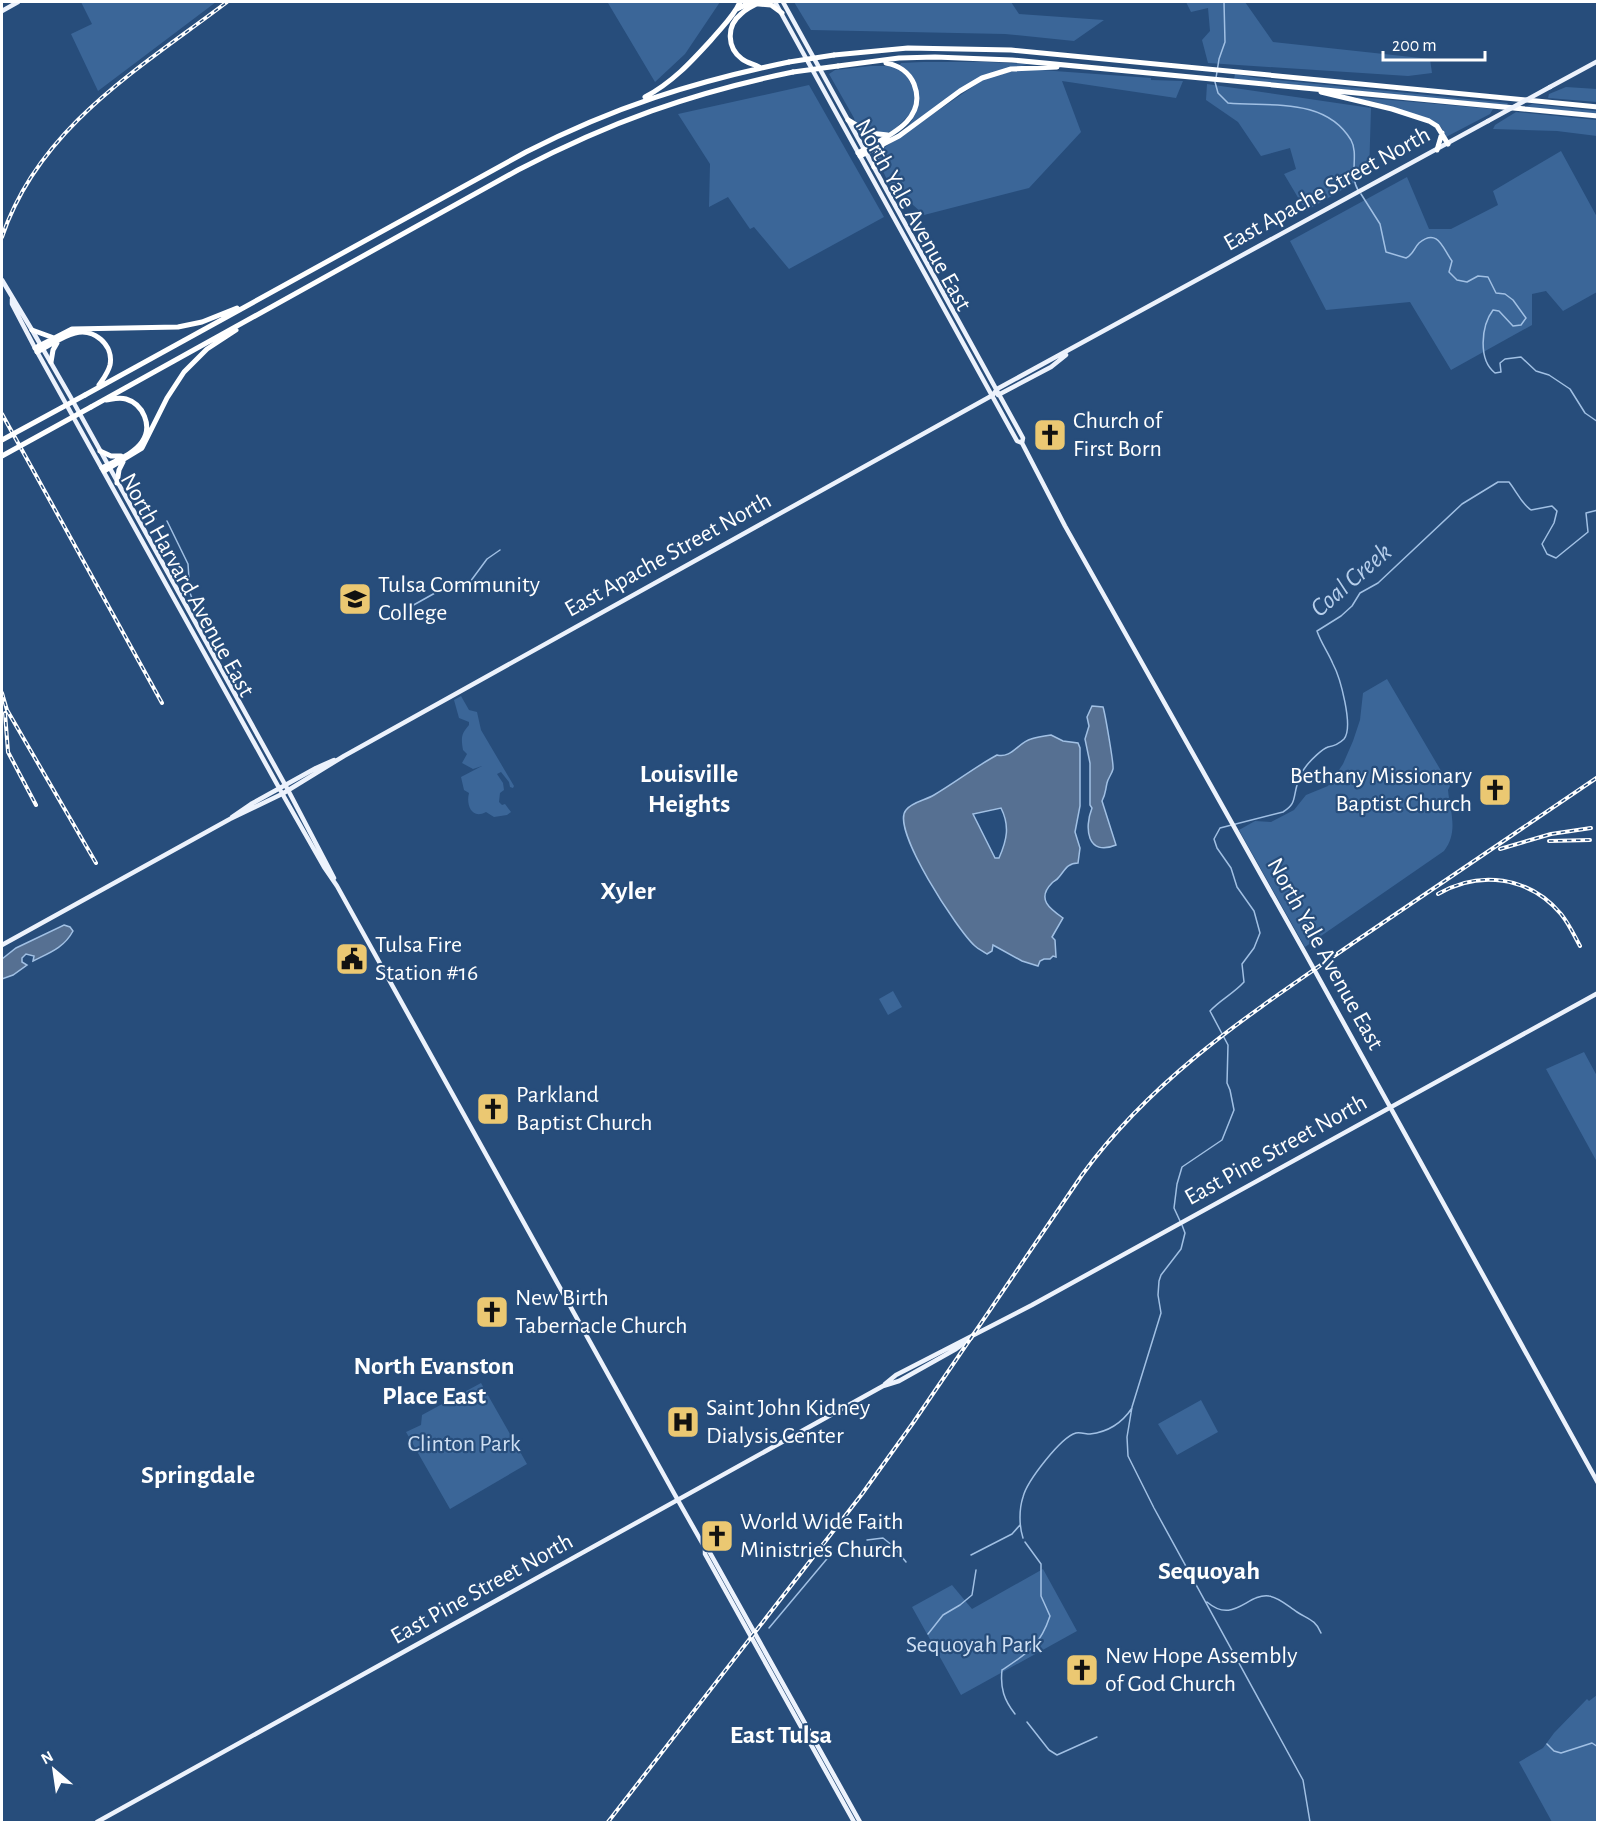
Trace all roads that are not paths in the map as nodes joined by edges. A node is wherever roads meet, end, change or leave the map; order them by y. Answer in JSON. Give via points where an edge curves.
{"nodes":[{"id":1,"x":18,"y":2,"type":"edge"},
{"id":2,"x":740,"y":2,"type":"edge"},
{"id":3,"x":756,"y":2,"type":"edge"},
{"id":4,"x":775,"y":2,"type":"edge"},
{"id":5,"x":783,"y":2,"type":"edge"},
{"id":6,"x":736,"y":10,"type":"junction"},
{"id":7,"x":2,"y":11,"type":"edge"},
{"id":8,"x":782,"y":13,"type":"junction"},
{"id":9,"x":1598,"y":61,"type":"edge"},
{"id":10,"x":881,"y":62,"type":"junction"},
{"id":11,"x":1089,"y":67,"type":"junction"},
{"id":12,"x":761,"y":68,"type":"junction"},
{"id":13,"x":1296,"y":87,"type":"junction"},
{"id":14,"x":630,"y":104,"type":"junction"},
{"id":15,"x":1598,"y":107,"type":"edge"},
{"id":16,"x":1598,"y":116,"type":"edge"},
{"id":17,"x":848,"y":120,"type":"junction"},
{"id":18,"x":1442,"y":133,"type":"junction"},
{"id":19,"x":890,"y":135,"type":"junction"},
{"id":20,"x":882,"y":144,"type":"junction"},
{"id":21,"x":1448,"y":144,"type":"junction"},
{"id":22,"x":1437,"y":150,"type":"junction"},
{"id":23,"x":862,"y":153,"type":"junction"},
{"id":24,"x":874,"y":167,"type":"junction"},
{"id":25,"x":2,"y":280,"type":"edge"},
{"id":26,"x":12,"y":298,"type":"junction"},
{"id":27,"x":258,"y":300,"type":"junction"},
{"id":28,"x":275,"y":305,"type":"junction"},
{"id":29,"x":32,"y":330,"type":"junction"},
{"id":30,"x":56,"y":340,"type":"junction"},
{"id":31,"x":39,"y":349,"type":"junction"},
{"id":32,"x":1074,"y":349,"type":"junction"},
{"id":33,"x":51,"y":362,"type":"junction"},
{"id":34,"x":96,"y":389,"type":"junction"},
{"id":35,"x":997,"y":389,"type":"junction"},
{"id":36,"x":993,"y":395,"type":"junction"},
{"id":37,"x":1000,"y":395,"type":"junction"},
{"id":38,"x":102,"y":401,"type":"junction"},
{"id":39,"x":2,"y":440,"type":"edge"},
{"id":40,"x":1022,"y":443,"type":"junction"},
{"id":41,"x":99,"y":451,"type":"junction"},
{"id":42,"x":2,"y":456,"type":"edge"},
{"id":43,"x":123,"y":459,"type":"junction"},
{"id":44,"x":106,"y":468,"type":"junction"},
{"id":45,"x":117,"y":483,"type":"junction"},
{"id":46,"x":185,"y":611,"type":"junction"},
{"id":47,"x":245,"y":713,"type":"junction"},
{"id":48,"x":240,"y":716,"type":"junction"},
{"id":49,"x":233,"y":720,"type":"dead end"},
{"id":50,"x":286,"y":788,"type":"junction"},
{"id":51,"x":281,"y":791,"type":"junction"},
{"id":52,"x":337,"y":886,"type":"junction"},
{"id":53,"x":2,"y":945,"type":"edge"},
{"id":54,"x":1598,"y":993,"type":"edge"},
{"id":55,"x":1390,"y":1107,"type":"junction"},
{"id":56,"x":1598,"y":1483,"type":"edge"},
{"id":57,"x":678,"y":1501,"type":"junction"},
{"id":58,"x":804,"y":1727,"type":"junction"},
{"id":59,"x":97,"y":1822,"type":"edge"},
{"id":60,"x":854,"y":1822,"type":"edge"},
{"id":61,"x":860,"y":1822,"type":"edge"}],
"edges":[{"from":1,"to":7,"type":"main road"},
{"from":2,"to":6,"type":"highway"},
{"from":3,"to":6,"type":"highway"},
{"from":3,"to":8,"type":"highway","via":[[771,5]]},
{"from":3,"to":12,"type":"highway","via":[[737,17],[730,39],[738,55]]},
{"from":4,"to":8,"type":"main road","name":"North Yale Avenue East"},
{"from":5,"to":17,"type":"main road","name":"North Yale Avenue East"},
{"from":6,"to":14,"type":"highway","via":[[681,73]]},
{"from":8,"to":23,"type":"main road","name":"North Yale Avenue East"},
{"from":9,"to":21,"type":"main road","name":"East Apache Street North","bridge":true},
{"from":10,"to":11,"type":"highway","via":[[964,57]]},
{"from":10,"to":19,"type":"highway","via":[[904,71],[916,92],[911,118]]},
{"from":10,"to":28,"type":"highway","bridge":true,"via":[[793,72],[747,82],[674,102],[584,137]]},
{"from":11,"to":13,"type":"highway"},
{"from":11,"to":20,"type":"highway","via":[[1028,67],[995,73],[971,84]]},
{"from":12,"to":14,"type":"highway"},
{"from":12,"to":15,"type":"highway","bridge":true,"via":[[834,55],[908,48],[982,48]]},
{"from":13,"to":16,"type":"highway"},
{"from":13,"to":18,"type":"highway","via":[[1392,109],[1430,121]]},
{"from":14,"to":27,"type":"highway","via":[[526,152]]},
{"from":17,"to":19,"type":"highway","via":[[868,133]]},
{"from":17,"to":23,"type":"main road","name":"North Yale Avenue East"},
{"from":18,"to":21,"type":"highway"},
{"from":18,"to":22,"type":"highway"},
{"from":19,"to":23,"type":"highway"},
{"from":20,"to":23,"type":"highway"},
{"from":20,"to":24,"type":"highway"},
{"from":21,"to":22,"type":"main road","name":"East Apache Street North"},
{"from":22,"to":32,"type":"main road","name":"East Apache Street North"},
{"from":23,"to":24,"type":"main road","name":"North Yale Avenue East"},
{"from":23,"to":36,"type":"main road","name":"North Yale Avenue East"},
{"from":24,"to":35,"type":"main road","name":"North Yale Avenue East"},
{"from":25,"to":26,"type":"main road","name":"North Harvard Avenue East"},
{"from":26,"to":29,"type":"main road","name":"North Harvard Avenue East"},
{"from":26,"to":31,"type":"main road","name":"North Harvard Avenue East"},
{"from":27,"to":30,"type":"highway","via":[[178,327],[77,328]]},
{"from":27,"to":34,"type":"highway"},
{"from":28,"to":38,"type":"highway"},
{"from":28,"to":43,"type":"highway","via":[[196,359],[173,387],[146,444]]},
{"from":29,"to":30,"type":"highway"},
{"from":29,"to":31,"type":"main road","name":"North Harvard Avenue East"},
{"from":30,"to":31,"type":"highway"},
{"from":30,"to":33,"type":"highway"},
{"from":30,"to":34,"type":"highway","via":[[83,332],[105,344],[110,365]]},
{"from":31,"to":33,"type":"main road","name":"North Harvard Avenue East"},
{"from":31,"to":44,"type":"main road","name":"North Harvard Avenue East"},
{"from":32,"to":35,"type":"main road"},
{"from":32,"to":37,"type":"main road","via":[[1051,367]]},
{"from":33,"to":41,"type":"main road","name":"North Harvard Avenue East"},
{"from":34,"to":39,"type":"highway","bridge":true},
{"from":35,"to":36,"type":"main road"},
{"from":35,"to":37,"type":"main road","name":"North Yale Avenue East"},
{"from":36,"to":37,"type":"main road"},
{"from":36,"to":40,"type":"main road","name":"North Yale Avenue East","via":[[1017,441]]},
{"from":36,"to":50,"type":"main road","name":"East Apache Street North"},
{"from":37,"to":40,"type":"main road","name":"North Yale Avenue East"},
{"from":38,"to":42,"type":"highway","bridge":true},
{"from":38,"to":43,"type":"highway","via":[[125,399],[136,404],[145,417],[144,438]]},
{"from":40,"to":55,"type":"main road","name":"North Yale Avenue East"},
{"from":41,"to":43,"type":"highway"},
{"from":41,"to":44,"type":"main road","name":"North Harvard Avenue East"},
{"from":43,"to":44,"type":"highway"},
{"from":43,"to":45,"type":"highway"},
{"from":44,"to":45,"type":"main road","name":"North Harvard Avenue East"},
{"from":44,"to":46,"type":"main road","name":"North Harvard Avenue East"},
{"from":45,"to":46,"type":"main road","name":"North Harvard Avenue East"},
{"from":46,"to":47,"type":"main road","name":"North Harvard Avenue East"},
{"from":46,"to":48,"type":"main road","name":"North Harvard Avenue East"},
{"from":47,"to":48,"type":"main road"},
{"from":47,"to":50,"type":"main road","name":"North Harvard Avenue East"},
{"from":48,"to":49,"type":"main road"},
{"from":48,"to":51,"type":"main road","name":"North Harvard Avenue East"},
{"from":50,"to":51,"type":"main road","name":"East Apache Street North"},
{"from":50,"to":52,"type":"main road","name":"North Harvard Avenue East"},
{"from":51,"to":52,"type":"main road","name":"North Harvard Avenue East"},
{"from":51,"to":53,"type":"main road","name":"East Apache Street North"},
{"from":52,"to":57,"type":"main road","name":"North Harvard Avenue East"},
{"from":54,"to":55,"type":"main road","name":"East Pine Street North"},
{"from":55,"to":56,"type":"main road","name":"North Yale Avenue East"},
{"from":55,"to":57,"type":"main road","name":"East Pine Street North"},
{"from":57,"to":58,"type":"main road","name":"North Harvard Avenue East"},
{"from":57,"to":59,"type":"main road","name":"East Pine Street North"},
{"from":58,"to":60,"type":"main road","name":"North Harvard Avenue East"},
{"from":58,"to":61,"type":"main road","name":"North Harvard Avenue East"}]}
